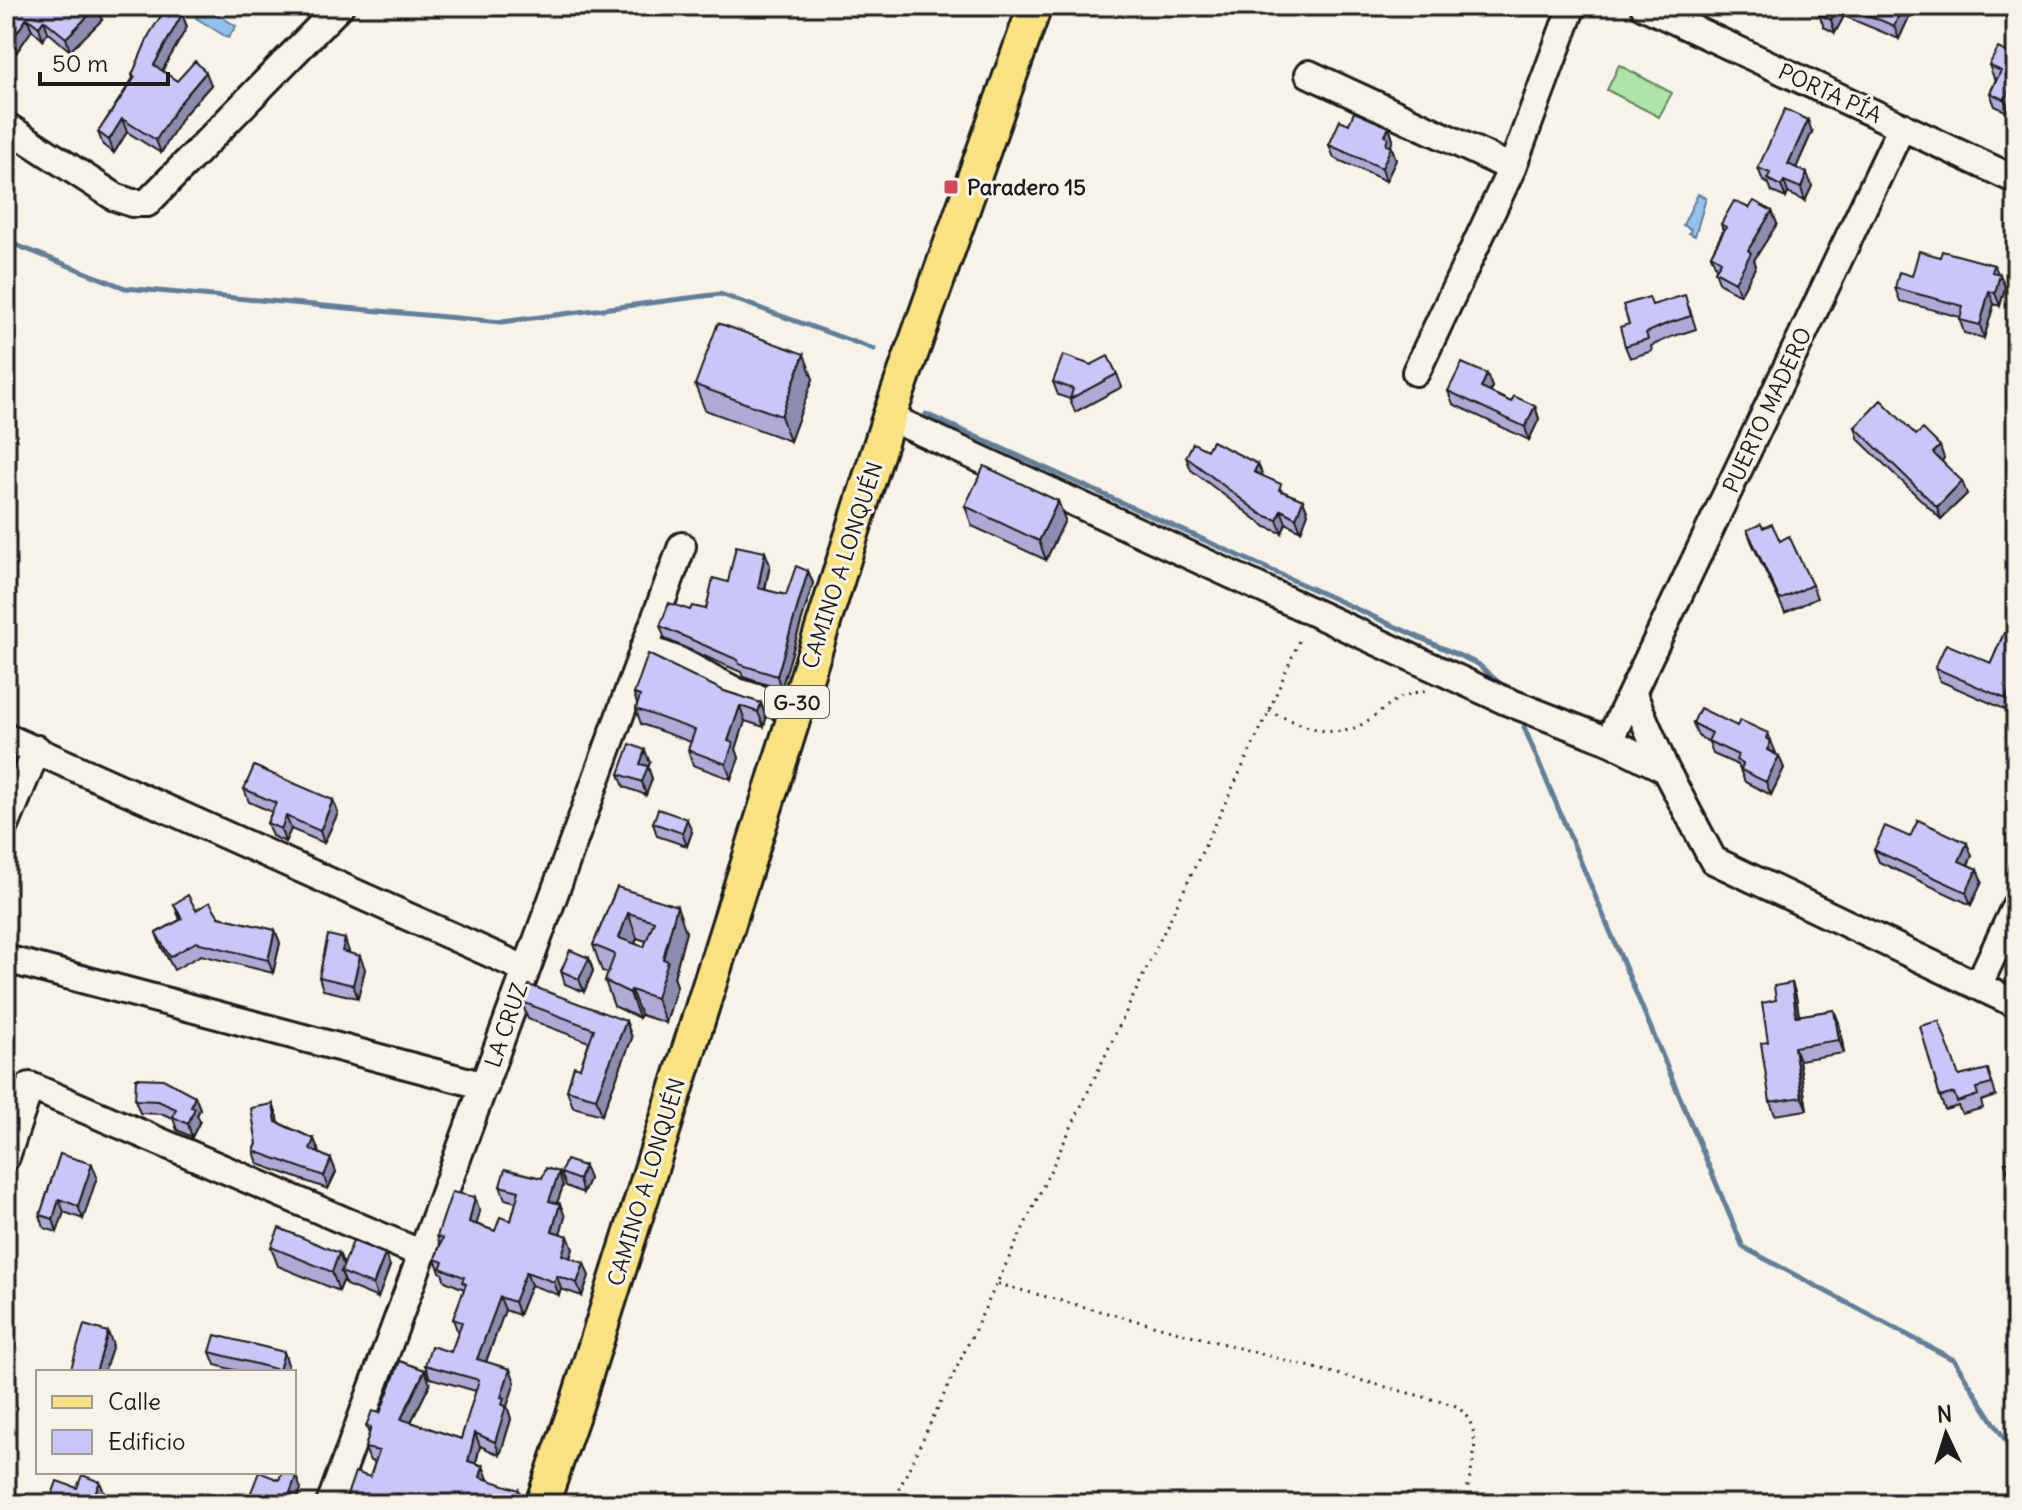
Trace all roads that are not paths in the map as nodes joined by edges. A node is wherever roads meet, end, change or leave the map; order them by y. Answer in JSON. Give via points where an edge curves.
{"nodes":[{"id":1,"x":340,"y":6,"type":"edge"},
{"id":2,"x":1035,"y":6,"type":"edge"},
{"id":3,"x":1572,"y":6,"type":"edge"},
{"id":4,"x":1644,"y":6,"type":"edge"},
{"id":5,"x":1309,"y":74,"type":"dead end"},
{"id":6,"x":6,"y":126,"type":"edge"},
{"id":7,"x":1902,"y":126,"type":"junction"},
{"id":8,"x":1512,"y":168,"type":"junction"},
{"id":9,"x":2016,"y":180,"type":"edge"},
{"id":10,"x":1416,"y":372,"type":"dead end"},
{"id":11,"x":889,"y":417,"type":"junction"},
{"id":12,"x":682,"y":546,"type":"dead end"},
{"id":13,"x":644,"y":648,"type":"junction"},
{"id":14,"x":1633,"y":694,"type":"junction"},
{"id":15,"x":795,"y":710,"type":"junction"},
{"id":16,"x":6,"y":737,"type":"edge"},
{"id":17,"x":1609,"y":741,"type":"junction"},
{"id":18,"x":37,"y":749,"type":"junction"},
{"id":19,"x":1665,"y":769,"type":"junction"},
{"id":20,"x":6,"y":824,"type":"edge"},
{"id":21,"x":2016,"y":905,"type":"edge"},
{"id":22,"x":6,"y":959,"type":"edge"},
{"id":23,"x":525,"y":969,"type":"junction"},
{"id":24,"x":1978,"y":986,"type":"junction"},
{"id":25,"x":2016,"y":1004,"type":"edge"},
{"id":26,"x":485,"y":1086,"type":"junction"},
{"id":27,"x":6,"y":1157,"type":"edge"},
{"id":28,"x":422,"y":1254,"type":"junction"},
{"id":29,"x":577,"y":1403,"type":"junction"},
{"id":30,"x":330,"y":1504,"type":"edge"},
{"id":31,"x":542,"y":1504,"type":"edge"},
{"id":32,"x":559,"y":1504,"type":"edge"}],
"edges":[{"from":1,"to":6,"type":"street","via":[[147,203],[115,197]]},
{"from":2,"to":11,"type":"main road","name":"CAMINO A LONQUÉN","number":"G-30"},
{"from":3,"to":8,"type":"street"},
{"from":4,"to":7,"type":"street","name":"PORTA PÍA"},
{"from":5,"to":8,"type":"street"},
{"from":7,"to":9,"type":"street","name":"PORTA PÍA"},
{"from":7,"to":14,"type":"street","name":"PUERTO MADERO"},
{"from":8,"to":10,"type":"street"},
{"from":11,"to":15,"type":"main road","name":"CAMINO A LONQUÉN","number":"G-30"},
{"from":11,"to":17,"type":"street","via":[[1506,701]]},
{"from":12,"to":13,"type":"street","name":"LA CRUZ"},
{"from":13,"to":15,"type":"street","via":[[737,692]]},
{"from":13,"to":23,"type":"street","name":"LA CRUZ"},
{"from":14,"to":17,"type":"street","name":"PUERTO MADERO"},
{"from":14,"to":19,"type":"street"},
{"from":15,"to":29,"type":"main road","name":"CAMINO A LONQUÉN","number":"G-30"},
{"from":16,"to":18,"type":"street"},
{"from":17,"to":19,"type":"street"},
{"from":18,"to":20,"type":"street"},
{"from":18,"to":23,"type":"street"},
{"from":19,"to":24,"type":"street","via":[[1715,862]]},
{"from":21,"to":24,"type":"street"},
{"from":22,"to":26,"type":"street"},
{"from":23,"to":26,"type":"street","name":"LA CRUZ"},
{"from":24,"to":25,"type":"street"},
{"from":26,"to":28,"type":"street","name":"LA CRUZ"},
{"from":27,"to":28,"type":"street","via":[[30,1086]]},
{"from":28,"to":30,"type":"street","name":"LA CRUZ"},
{"from":29,"to":31,"type":"main road","name":"CAMINO A LONQUÉN","number":"G-30"},
{"from":29,"to":32,"type":"main road","name":"CAMINO A LONQUÉN","number":"G-30"}]}
